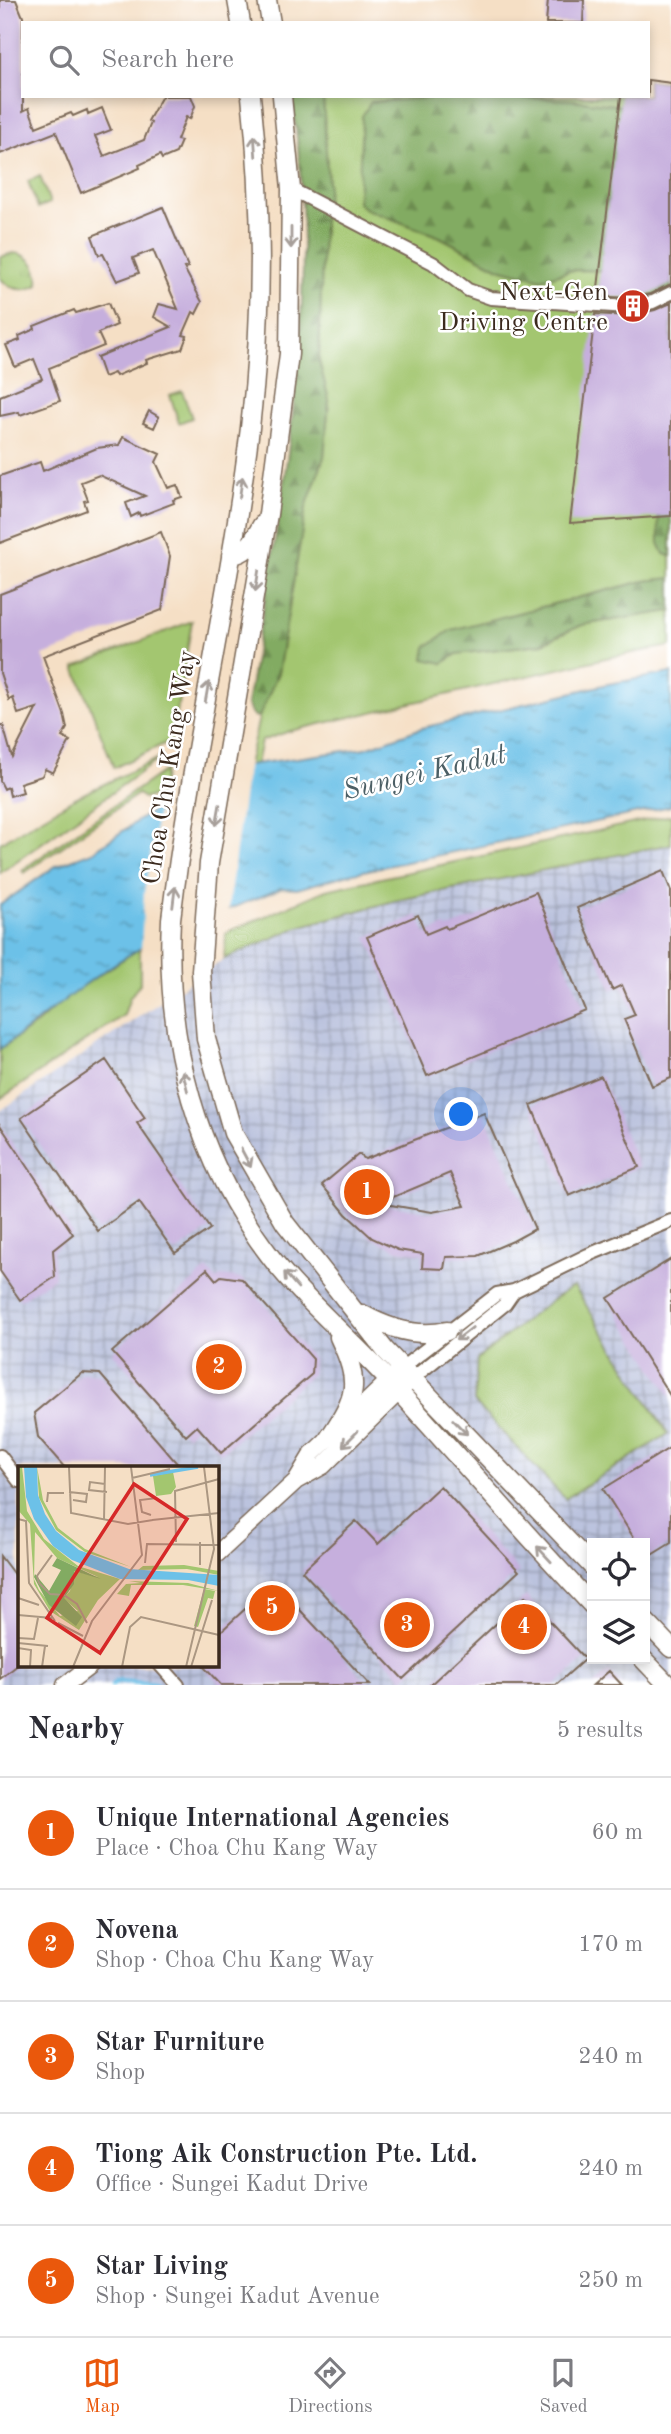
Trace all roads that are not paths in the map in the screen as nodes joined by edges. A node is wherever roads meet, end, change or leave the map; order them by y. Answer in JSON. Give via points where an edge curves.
{"nodes":[{"id":1,"x":237,"y":0,"type":"edge"},
{"id":2,"x":267,"y":0,"type":"edge"},
{"id":3,"x":241,"y":21,"type":"edge"},
{"id":4,"x":271,"y":21,"type":"edge"},
{"id":5,"x":251,"y":98,"type":"edge"},
{"id":6,"x":282,"y":98,"type":"edge"},
{"id":7,"x":291,"y":189,"type":"junction"},
{"id":8,"x":671,"y":293,"type":"edge"},
{"id":9,"x":268,"y":514,"type":"junction"},
{"id":10,"x":231,"y":555,"type":"junction"},
{"id":11,"x":671,"y":1221,"type":"edge"},
{"id":12,"x":514,"y":1291,"type":"junction"},
{"id":13,"x":353,"y":1308,"type":"junction"},
{"id":14,"x":336,"y":1331,"type":"junction"},
{"id":15,"x":447,"y":1331,"type":"junction"},
{"id":16,"x":408,"y":1373,"type":"junction"},
{"id":17,"x":393,"y":1386,"type":"junction"},
{"id":18,"x":329,"y":1438,"type":"junction"},
{"id":19,"x":0,"y":1456,"type":"edge"},
{"id":20,"x":18,"y":1480,"type":"edge"},
{"id":21,"x":296,"y":1481,"type":"junction"},
{"id":22,"x":526,"y":1495,"type":"junction"},
{"id":23,"x":526,"y":1534,"type":"junction"},
{"id":24,"x":219,"y":1553,"type":"edge"},
{"id":25,"x":587,"y":1561,"type":"edge"},
{"id":26,"x":588,"y":1601,"type":"edge"},
{"id":27,"x":650,"y":1626,"type":"edge"},
{"id":28,"x":671,"y":1648,"type":"edge"},
{"id":29,"x":648,"y":1664,"type":"edge"},
{"id":30,"x":87,"y":1668,"type":"edge"},
{"id":31,"x":163,"y":1668,"type":"edge"},
{"id":32,"x":65,"y":1685,"type":"edge"},
{"id":33,"x":178,"y":1685,"type":"edge"},
{"id":34,"x":668,"y":1685,"type":"edge"}],
"edges":[{"from":1,"to":3,"type":"main road"},
{"from":2,"to":4,"type":"main road"},
{"from":10,"to":5,"type":"main road","name":"Choa Chu Kang Way","one_way":true,"via":[[250,429],[259,307],[259,196]]},
{"from":6,"to":7,"type":"main road"},
{"from":7,"to":8,"type":"street","via":[[433,263],[468,290],[491,298],[628,307]]},
{"from":7,"to":9,"type":"main road","one_way":true,"via":[[289,354]]},
{"from":9,"to":10,"type":"main road","via":[[251,545]]},
{"from":9,"to":13,"type":"main road","one_way":true,"via":[[209,863],[201,987],[206,1039],[233,1133],[285,1223]]},
{"from":14,"to":10,"type":"main road","name":"Choa Chu Kang Way","one_way":true,"via":[[247,1224],[206,1147],[178,1056],[169,965],[174,895]]},
{"from":11,"to":12,"type":"street"},
{"from":12,"to":15,"type":"street","via":[[498,1294]]},
{"from":12,"to":16,"type":"street","one_way":true,"via":[[505,1304]]},
{"from":13,"to":15,"type":"main road","via":[[405,1331],[427,1336]]},
{"from":13,"to":16,"type":"main road"},
{"from":14,"to":17,"type":"main road","name":"Choa Chu Kang Way"},
{"from":14,"to":18,"type":"main road","via":[[352,1366],[354,1393]]},
{"from":15,"to":16,"type":"street"},
{"from":16,"to":17,"type":"street"},
{"from":16,"to":22,"type":"main road","one_way":true},
{"from":17,"to":18,"type":"street"},
{"from":17,"to":21,"type":"street","one_way":true,"via":[[323,1466]]},
{"from":17,"to":23,"type":"main road","name":"Choa Chu Kang Way"},
{"from":18,"to":21,"type":"street","via":[[312,1454]]},
{"from":19,"to":20,"type":"street"},
{"from":21,"to":24,"type":"street"},
{"from":22,"to":23,"type":"main road","via":[[517,1517]]},
{"from":22,"to":25,"type":"main road"},
{"from":26,"to":23,"type":"main road","name":"Choa Chu Kang Way","one_way":true},
{"from":27,"to":28,"type":"main road"},
{"from":29,"to":34,"type":"main road"},
{"from":30,"to":32,"type":"street"},
{"from":31,"to":33,"type":"street"}]}
